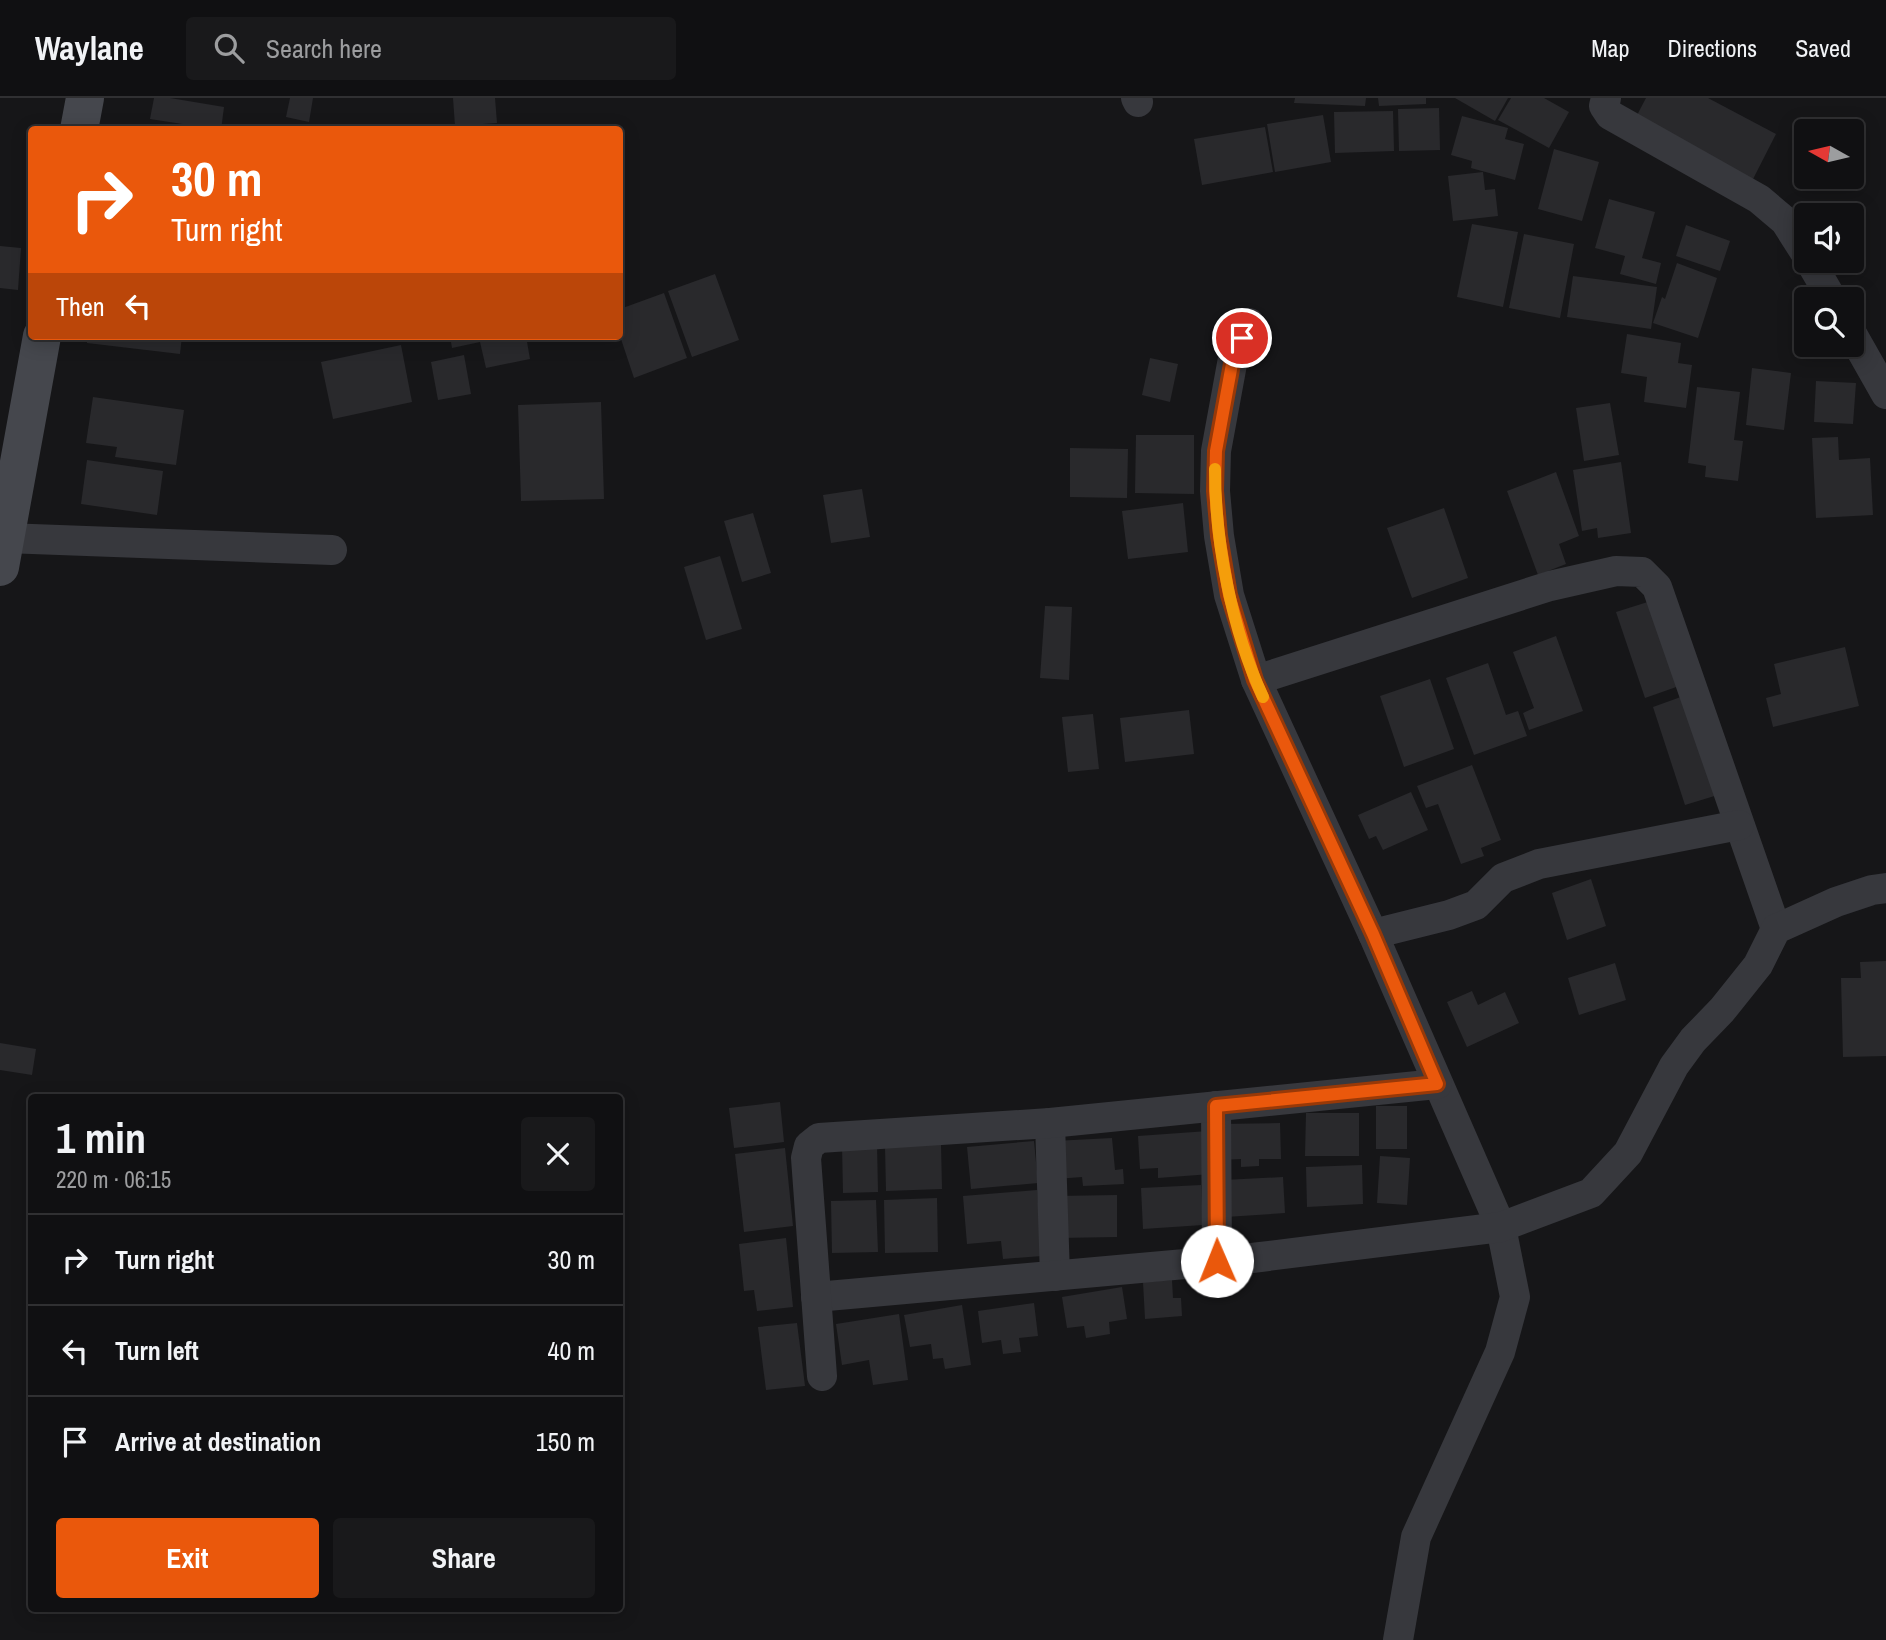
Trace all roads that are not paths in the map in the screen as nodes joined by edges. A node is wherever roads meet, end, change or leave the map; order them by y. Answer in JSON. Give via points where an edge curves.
{"nodes":[{"id":1,"x":85,"y":98,"type":"edge"},
{"id":2,"x":1606,"y":98,"type":"edge"},
{"id":3,"x":80,"y":126,"type":"edge"},
{"id":4,"x":1794,"y":236,"type":"edge"},
{"id":5,"x":1249,"y":323,"type":"dead end"},
{"id":6,"x":41,"y":340,"type":"edge"},
{"id":7,"x":1864,"y":355,"type":"edge"},
{"id":8,"x":1886,"y":394,"type":"edge"},
{"id":9,"x":332,"y":550,"type":"dead end"},
{"id":10,"x":3,"y":553,"type":"edge"},
{"id":11,"x":1255,"y":680,"type":"junction"},
{"id":12,"x":1739,"y":825,"type":"junction"},
{"id":13,"x":1886,"y":888,"type":"edge"},
{"id":14,"x":1776,"y":929,"type":"junction"},
{"id":15,"x":1373,"y":934,"type":"junction"},
{"id":16,"x":1437,"y":1084,"type":"junction"},
{"id":17,"x":1216,"y":1106,"type":"junction"},
{"id":18,"x":1050,"y":1123,"type":"junction"},
{"id":19,"x":1501,"y":1227,"type":"junction"},
{"id":20,"x":1217,"y":1261,"type":"junction"},
{"id":21,"x":1055,"y":1276,"type":"junction"},
{"id":22,"x":816,"y":1297,"type":"junction"},
{"id":23,"x":822,"y":1376,"type":"dead end"},
{"id":24,"x":1398,"y":1640,"type":"edge"}],
"edges":[{"from":1,"to":3,"type":"street"},
{"from":2,"to":4,"type":"street","via":[[1604,106],[1610,115],[1759,199]]},
{"from":5,"to":11,"type":"street","via":[[1234,353],[1228,382],[1216,451],[1215,491],[1229,595]]},
{"from":6,"to":10,"type":"street"},
{"from":7,"to":8,"type":"street"},
{"from":9,"to":10,"type":"street"},
{"from":11,"to":12,"type":"street","via":[[1550,586],[1616,571],[1642,572],[1657,587]]},
{"from":11,"to":15,"type":"street"},
{"from":12,"to":14,"type":"street"},
{"from":12,"to":15,"type":"street","via":[[1539,864],[1503,878],[1476,905]]},
{"from":13,"to":14,"type":"street","via":[[1836,902]]},
{"from":14,"to":19,"type":"street","via":[[1758,965],[1674,1066],[1628,1153],[1606,1179],[1591,1193]]},
{"from":15,"to":16,"type":"street"},
{"from":16,"to":17,"type":"street"},
{"from":16,"to":19,"type":"street"},
{"from":17,"to":18,"type":"street"},
{"from":17,"to":20,"type":"street"},
{"from":18,"to":21,"type":"street"},
{"from":18,"to":22,"type":"street","via":[[819,1138],[809,1146],[806,1158]]},
{"from":19,"to":20,"type":"street"},
{"from":19,"to":24,"type":"street","via":[[1515,1297],[1500,1352],[1416,1537]]},
{"from":20,"to":21,"type":"street"},
{"from":21,"to":22,"type":"street"},
{"from":22,"to":23,"type":"street"}]}
